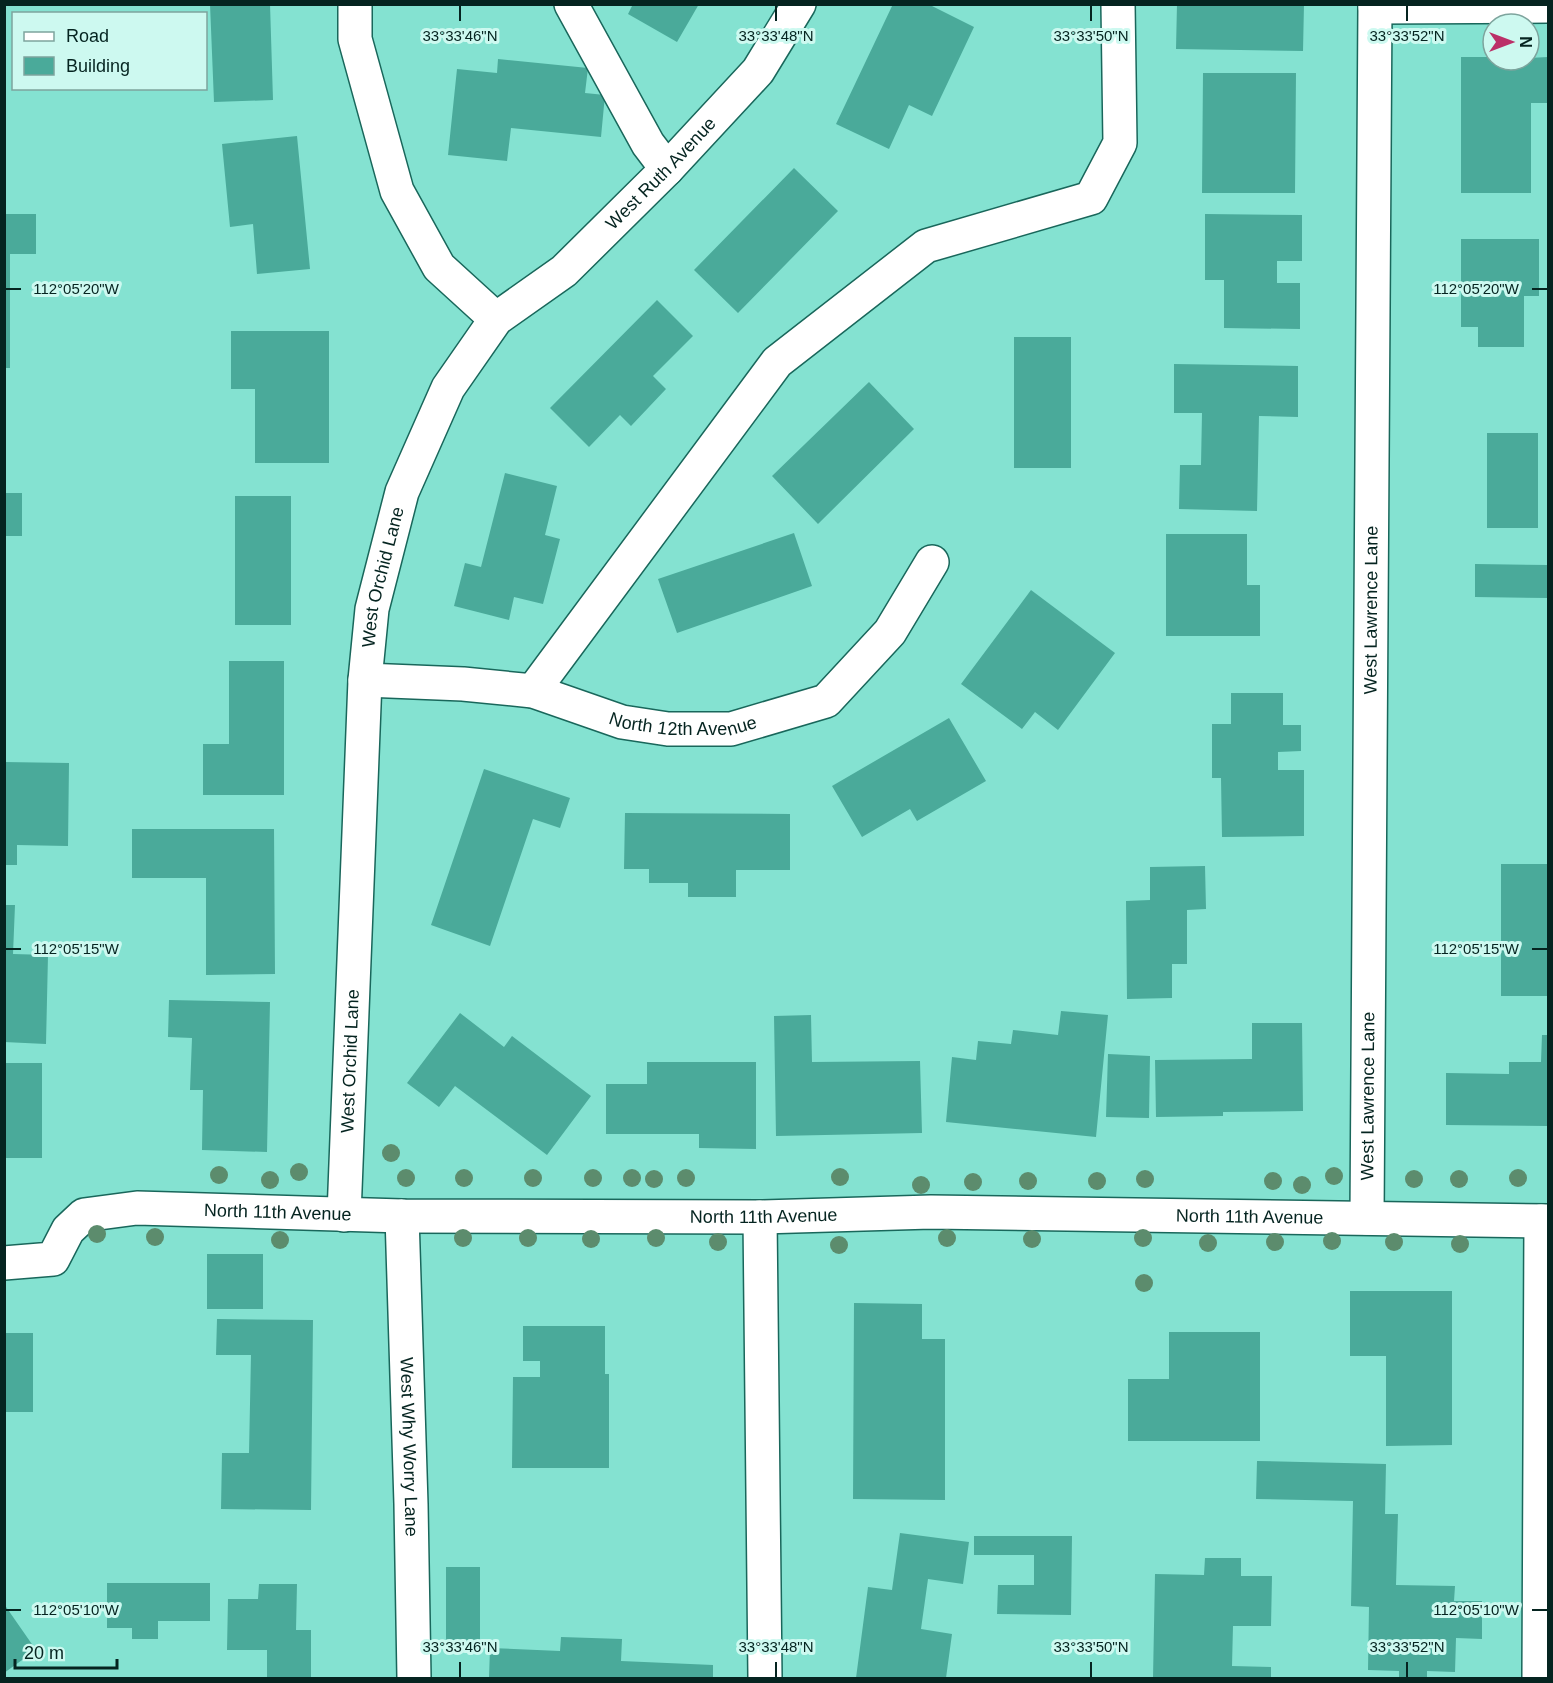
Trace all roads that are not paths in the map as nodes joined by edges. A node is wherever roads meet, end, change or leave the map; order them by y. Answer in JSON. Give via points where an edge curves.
{"nodes":[{"id":1,"x":355,"y":4,"type":"edge"},
{"id":2,"x":571,"y":4,"type":"edge"},
{"id":3,"x":799,"y":4,"type":"edge"},
{"id":4,"x":1118,"y":4,"type":"edge"},
{"id":5,"x":1375,"y":6,"type":"edge"},
{"id":6,"x":1548,"y":6,"type":"edge"},
{"id":7,"x":667,"y":169,"type":"junction"},
{"id":8,"x":496,"y":319,"type":"junction"},
{"id":9,"x":932,"y":562,"type":"dead end"},
{"id":10,"x":365,"y":680,"type":"junction"},
{"id":11,"x":533,"y":691,"type":"junction"},
{"id":12,"x":344,"y":1215,"type":"junction"},
{"id":13,"x":402,"y":1216,"type":"junction"},
{"id":14,"x":760,"y":1216,"type":"junction"},
{"id":15,"x":1367,"y":1218,"type":"junction"},
{"id":16,"x":1545,"y":1221,"type":"edge"},
{"id":17,"x":4,"y":1263,"type":"edge"},
{"id":18,"x":414,"y":1678,"type":"edge"},
{"id":19,"x":765,"y":1678,"type":"edge"},
{"id":20,"x":1539,"y":1678,"type":"edge"}],
"edges":[{"from":1,"to":8,"type":"street","via":[[355,39],[397,191],[439,267]]},
{"from":2,"to":7,"type":"street","via":[[648,144]]},
{"from":3,"to":7,"type":"street","name":"West Ruth Avenue","via":[[759,71]]},
{"from":4,"to":11,"type":"street","via":[[1120,143],[1091,198],[926,246],[777,362]]},
{"from":5,"to":6,"type":"street"},
{"from":5,"to":15,"type":"street","name":"West Lawrence Lane"},
{"from":7,"to":8,"type":"street","name":"West Ruth Avenue","via":[[564,271]]},
{"from":8,"to":10,"type":"street","name":"West Orchid Lane","via":[[448,388],[402,492],[372,609]]},
{"from":9,"to":11,"type":"street","name":"North 12th Avenue","via":[[890,632],[826,701],[731,729],[668,729],[622,722]]},
{"from":10,"to":11,"type":"street","name":"North 12th Avenue"},
{"from":10,"to":12,"type":"street","name":"West Orchid Lane"},
{"from":12,"to":13,"type":"street","name":"North 11th Avenue"},
{"from":12,"to":17,"type":"street","name":"North 11th Avenue","via":[[137,1208],[84,1215],[68,1230],[53,1259]]},
{"from":13,"to":14,"type":"street","name":"North 11th Avenue"},
{"from":13,"to":18,"type":"street","name":"West Why Worry Lane"},
{"from":14,"to":15,"type":"street","name":"North 11th Avenue","via":[[931,1212]]},
{"from":14,"to":19,"type":"street"},
{"from":15,"to":16,"type":"street","name":"North 11th Avenue"},
{"from":16,"to":20,"type":"street"}]}
